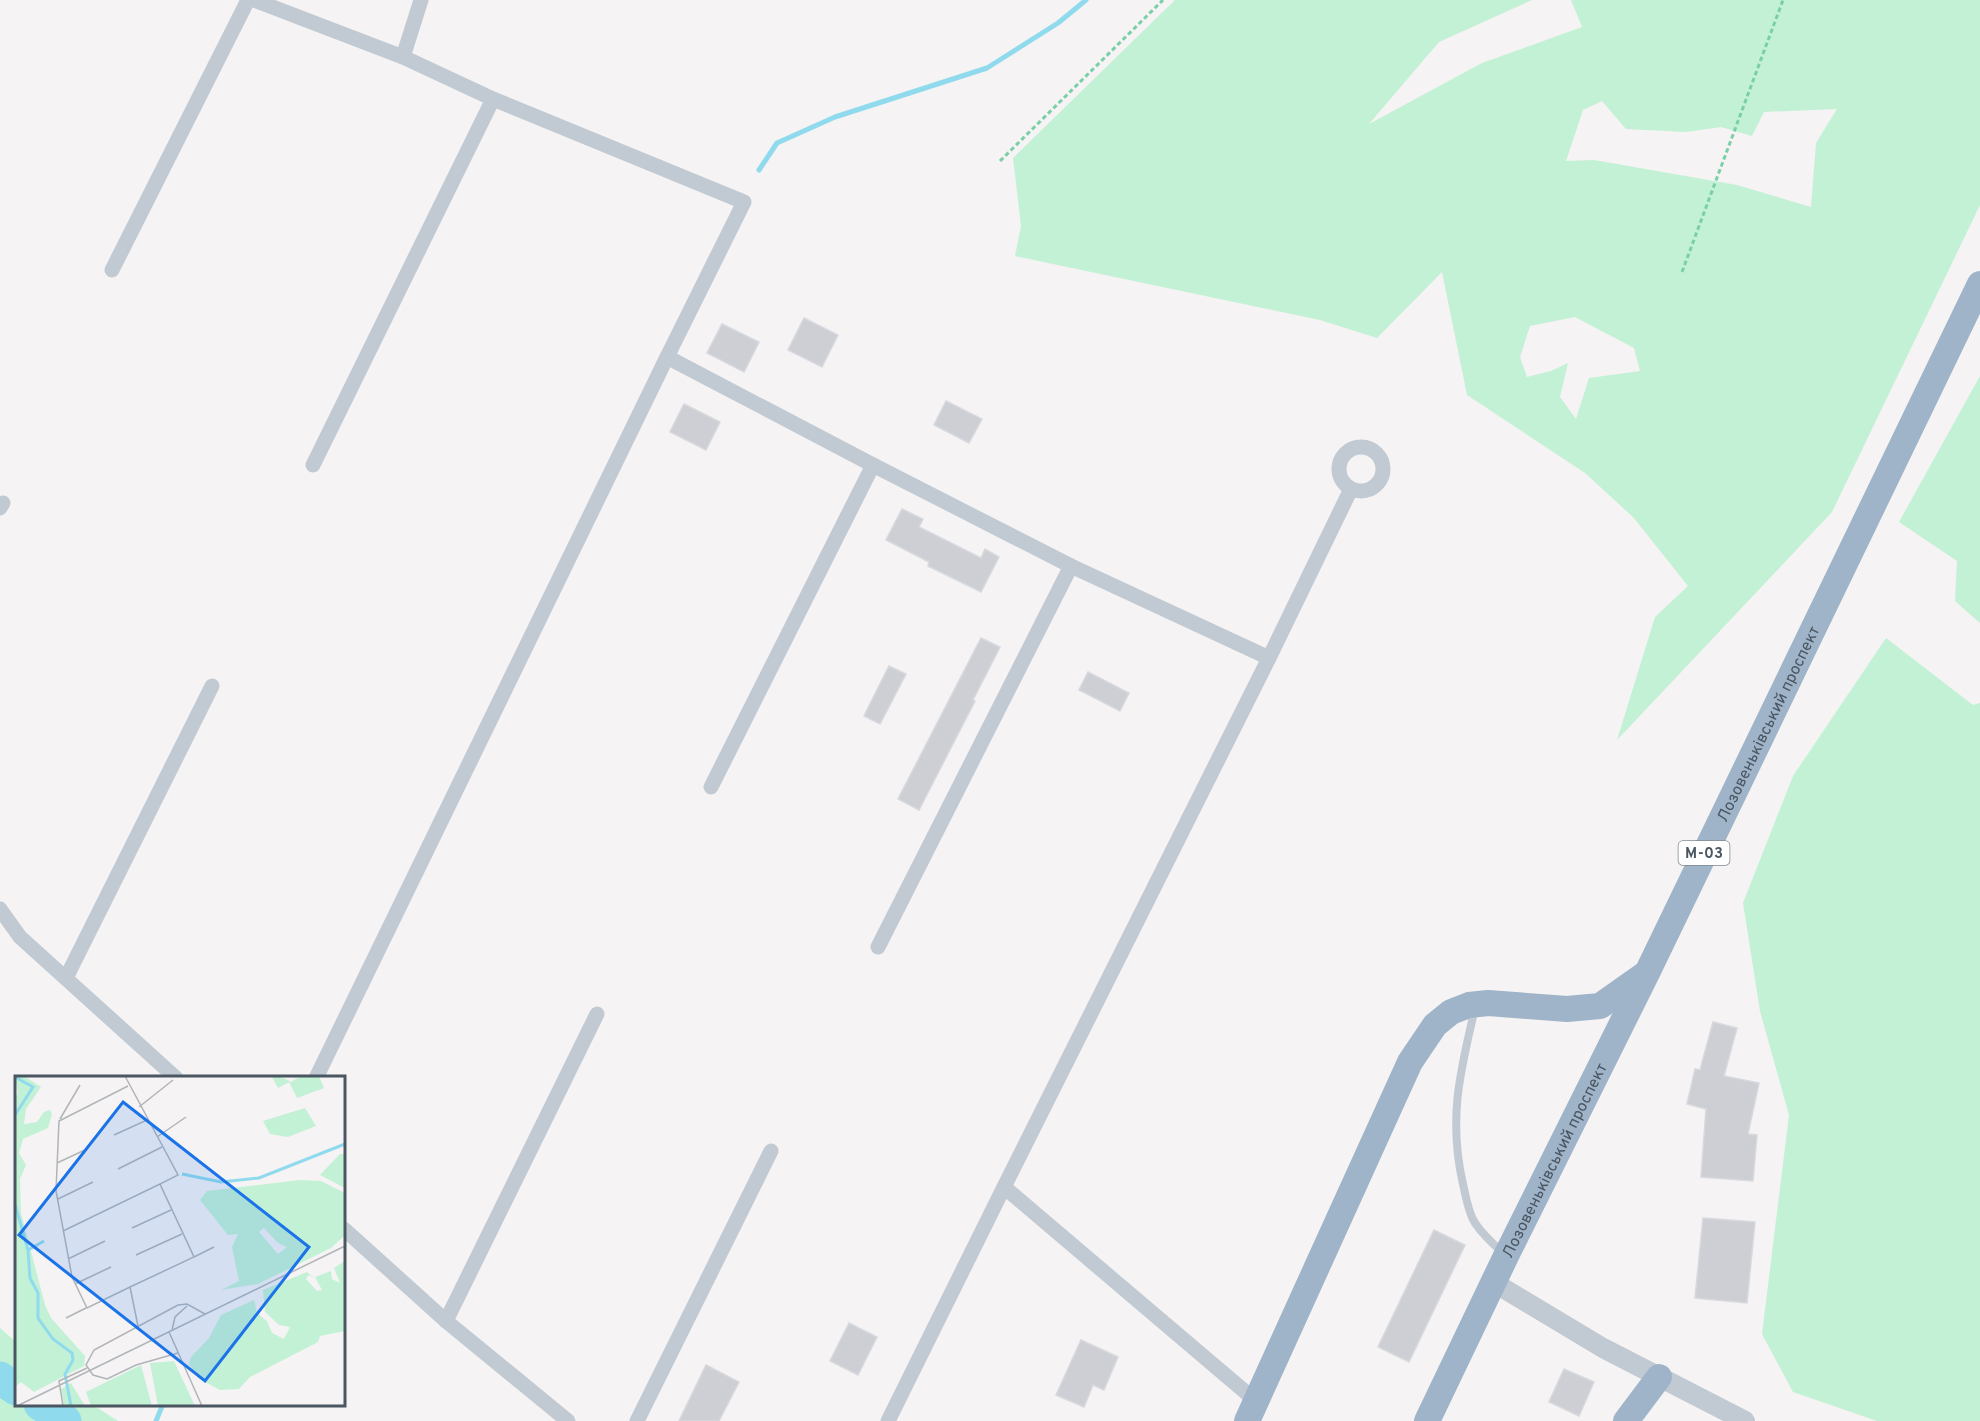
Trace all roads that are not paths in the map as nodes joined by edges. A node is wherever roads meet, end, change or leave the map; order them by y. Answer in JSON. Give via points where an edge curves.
{"nodes":[{"id":1,"x":248,"y":0,"type":"edge"},
{"id":2,"x":254,"y":0,"type":"edge"},
{"id":3,"x":421,"y":0,"type":"edge"},
{"id":4,"x":403,"y":57,"type":"junction"},
{"id":5,"x":493,"y":99,"type":"junction"},
{"id":6,"x":112,"y":270,"type":"dead end"},
{"id":7,"x":1980,"y":284,"type":"edge"},
{"id":8,"x":667,"y":357,"type":"junction"},
{"id":9,"x":313,"y":465,"type":"dead end"},
{"id":10,"x":873,"y":465,"type":"junction"},
{"id":11,"x":1351,"y":489,"type":"dead end"},
{"id":12,"x":1071,"y":566,"type":"junction"},
{"id":13,"x":1269,"y":658,"type":"junction"},
{"id":14,"x":212,"y":686,"type":"dead end"},
{"id":15,"x":711,"y":787,"type":"dead end"},
{"id":16,"x":0,"y":909,"type":"edge"},
{"id":17,"x":878,"y":947,"type":"dead end"},
{"id":18,"x":1647,"y":973,"type":"junction"},
{"id":19,"x":66,"y":978,"type":"junction"},
{"id":20,"x":1476,"y":1004,"type":"junction"},
{"id":21,"x":597,"y":1014,"type":"dead end"},
{"id":22,"x":175,"y":1076,"type":"edge"},
{"id":23,"x":316,"y":1076,"type":"edge"},
{"id":24,"x":771,"y":1151,"type":"dead end"},
{"id":25,"x":1004,"y":1187,"type":"junction"},
{"id":26,"x":345,"y":1230,"type":"edge"},
{"id":27,"x":1506,"y":1256,"type":"junction"},
{"id":28,"x":1493,"y":1282,"type":"junction"},
{"id":29,"x":446,"y":1321,"type":"junction"},
{"id":30,"x":1659,"y":1377,"type":"junction"},
{"id":31,"x":1252,"y":1411,"type":"edge"},
{"id":32,"x":568,"y":1421,"type":"edge"},
{"id":33,"x":637,"y":1421,"type":"edge"},
{"id":34,"x":888,"y":1421,"type":"edge"},
{"id":35,"x":1427,"y":1421,"type":"edge"},
{"id":36,"x":1626,"y":1421,"type":"edge"},
{"id":37,"x":1745,"y":1421,"type":"edge"}],
"edges":[{"from":1,"to":6,"type":"street"},
{"from":2,"to":4,"type":"street"},
{"from":3,"to":4,"type":"street"},
{"from":4,"to":5,"type":"street"},
{"from":5,"to":8,"type":"street","via":[[744,202]]},
{"from":5,"to":9,"type":"street"},
{"from":7,"to":18,"type":"highway","name":"Лозовеньківський проспект","number":"М-03"},
{"from":8,"to":10,"type":"street"},
{"from":8,"to":23,"type":"street"},
{"from":10,"to":12,"type":"street"},
{"from":10,"to":15,"type":"street"},
{"from":11,"to":13,"type":"street"},
{"from":12,"to":13,"type":"street"},
{"from":12,"to":17,"type":"street"},
{"from":13,"to":25,"type":"street"},
{"from":14,"to":19,"type":"street"},
{"from":16,"to":19,"type":"street","via":[[20,937]]},
{"from":18,"to":20,"type":"highway","via":[[1600,1006],[1567,1009]]},
{"from":18,"to":27,"type":"highway","name":"Лозовеньківський проспект","number":"М-03"},
{"from":19,"to":22,"type":"street"},
{"from":20,"to":27,"type":"lane","via":[[1460,1073],[1455,1120],[1457,1156],[1474,1222]]},
{"from":20,"to":31,"type":"highway","via":[[1451,1012],[1435,1024],[1410,1062]]},
{"from":21,"to":29,"type":"street"},
{"from":24,"to":33,"type":"street"},
{"from":25,"to":31,"type":"street"},
{"from":25,"to":34,"type":"street"},
{"from":26,"to":29,"type":"street"},
{"from":27,"to":28,"type":"highway","name":"Лозовеньківський проспект","number":"М-03"},
{"from":28,"to":30,"type":"street"},
{"from":28,"to":35,"type":"highway","name":"Лозовеньківський проспект","number":"М-03"},
{"from":29,"to":32,"type":"street"},
{"from":30,"to":36,"type":"highway"},
{"from":30,"to":37,"type":"street"}]}
